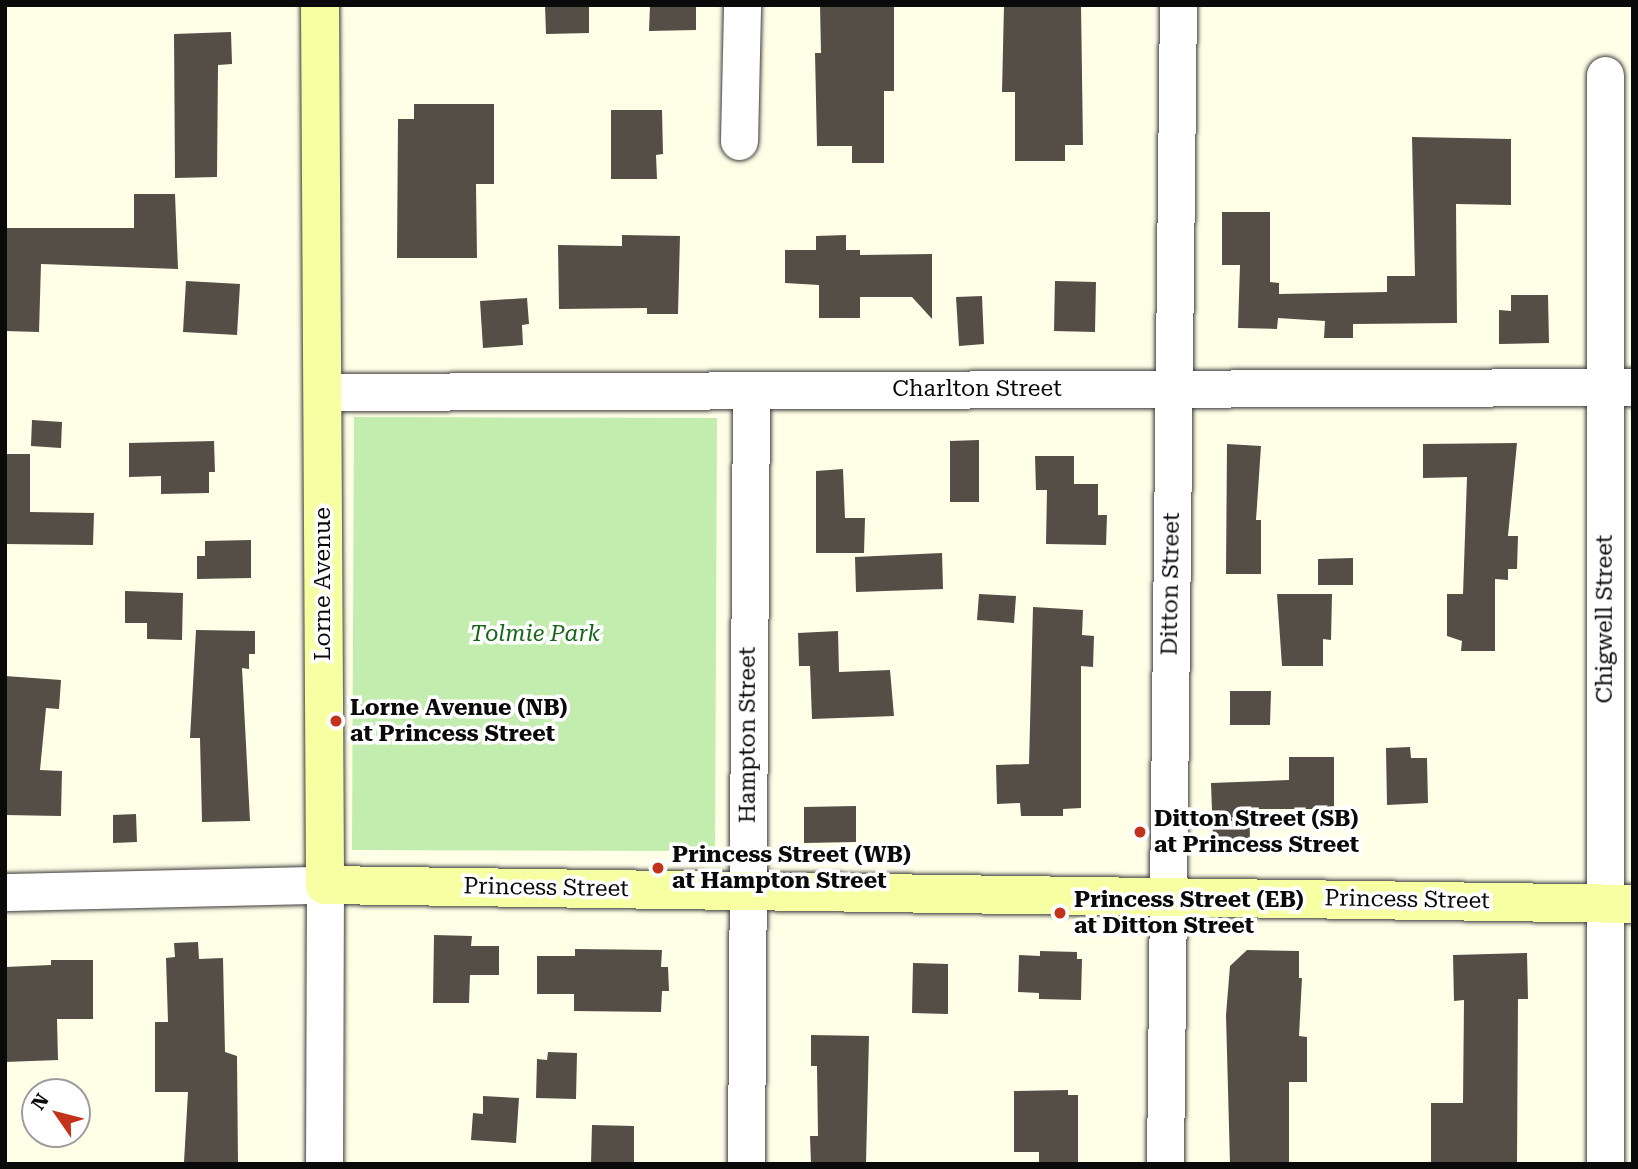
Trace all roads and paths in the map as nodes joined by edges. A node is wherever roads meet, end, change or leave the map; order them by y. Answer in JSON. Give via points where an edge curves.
{"nodes":[{"id":1,"x":320,"y":5,"type":"edge"},
{"id":2,"x":742,"y":5,"type":"edge"},
{"id":3,"x":1178,"y":5,"type":"edge"},
{"id":4,"x":1605,"y":75,"type":"dead end"},
{"id":5,"x":739,"y":141,"type":"dead end"},
{"id":6,"x":1619,"y":387,"type":"edge"},
{"id":7,"x":1173,"y":388,"type":"junction"},
{"id":8,"x":751,"y":390,"type":"junction"},
{"id":9,"x":322,"y":393,"type":"junction"},
{"id":10,"x":325,"y":885,"type":"junction"},
{"id":11,"x":747,"y":891,"type":"junction"},
{"id":12,"x":5,"y":892,"type":"edge"},
{"id":13,"x":1166,"y":895,"type":"junction"},
{"id":14,"x":1619,"y":904,"type":"edge"},
{"id":15,"x":324,"y":1164,"type":"edge"},
{"id":16,"x":746,"y":1164,"type":"edge"},
{"id":17,"x":1165,"y":1164,"type":"edge"},
{"id":18,"x":1605,"y":1164,"type":"edge"}],
"edges":[{"from":1,"to":9,"type":"street","name":"Lorne Avenue"},
{"from":2,"to":5,"type":"street"},
{"from":3,"to":7,"type":"street","name":"Ditton Street"},
{"from":4,"to":6,"type":"street","name":"Chigwell Street"},
{"from":6,"to":7,"type":"street","name":"Charlton Street"},
{"from":6,"to":14,"type":"street","name":"Chigwell Street"},
{"from":7,"to":8,"type":"street","name":"Charlton Street"},
{"from":7,"to":13,"type":"street","name":"Ditton Street"},
{"from":8,"to":9,"type":"street","name":"Charlton Street"},
{"from":8,"to":11,"type":"street","name":"Hampton Street"},
{"from":9,"to":10,"type":"street","name":"Lorne Avenue"},
{"from":10,"to":11,"type":"street","name":"Princess Street"},
{"from":10,"to":12,"type":"street","name":"Princess Street"},
{"from":10,"to":15,"type":"street","name":"Lorne Avenue"},
{"from":11,"to":13,"type":"street","name":"Princess Street"},
{"from":11,"to":16,"type":"street","name":"Hampton Street"},
{"from":13,"to":14,"type":"street","name":"Princess Street"},
{"from":13,"to":17,"type":"street","name":"Ditton Street"},
{"from":14,"to":18,"type":"street","name":"Chigwell Street"}]}
